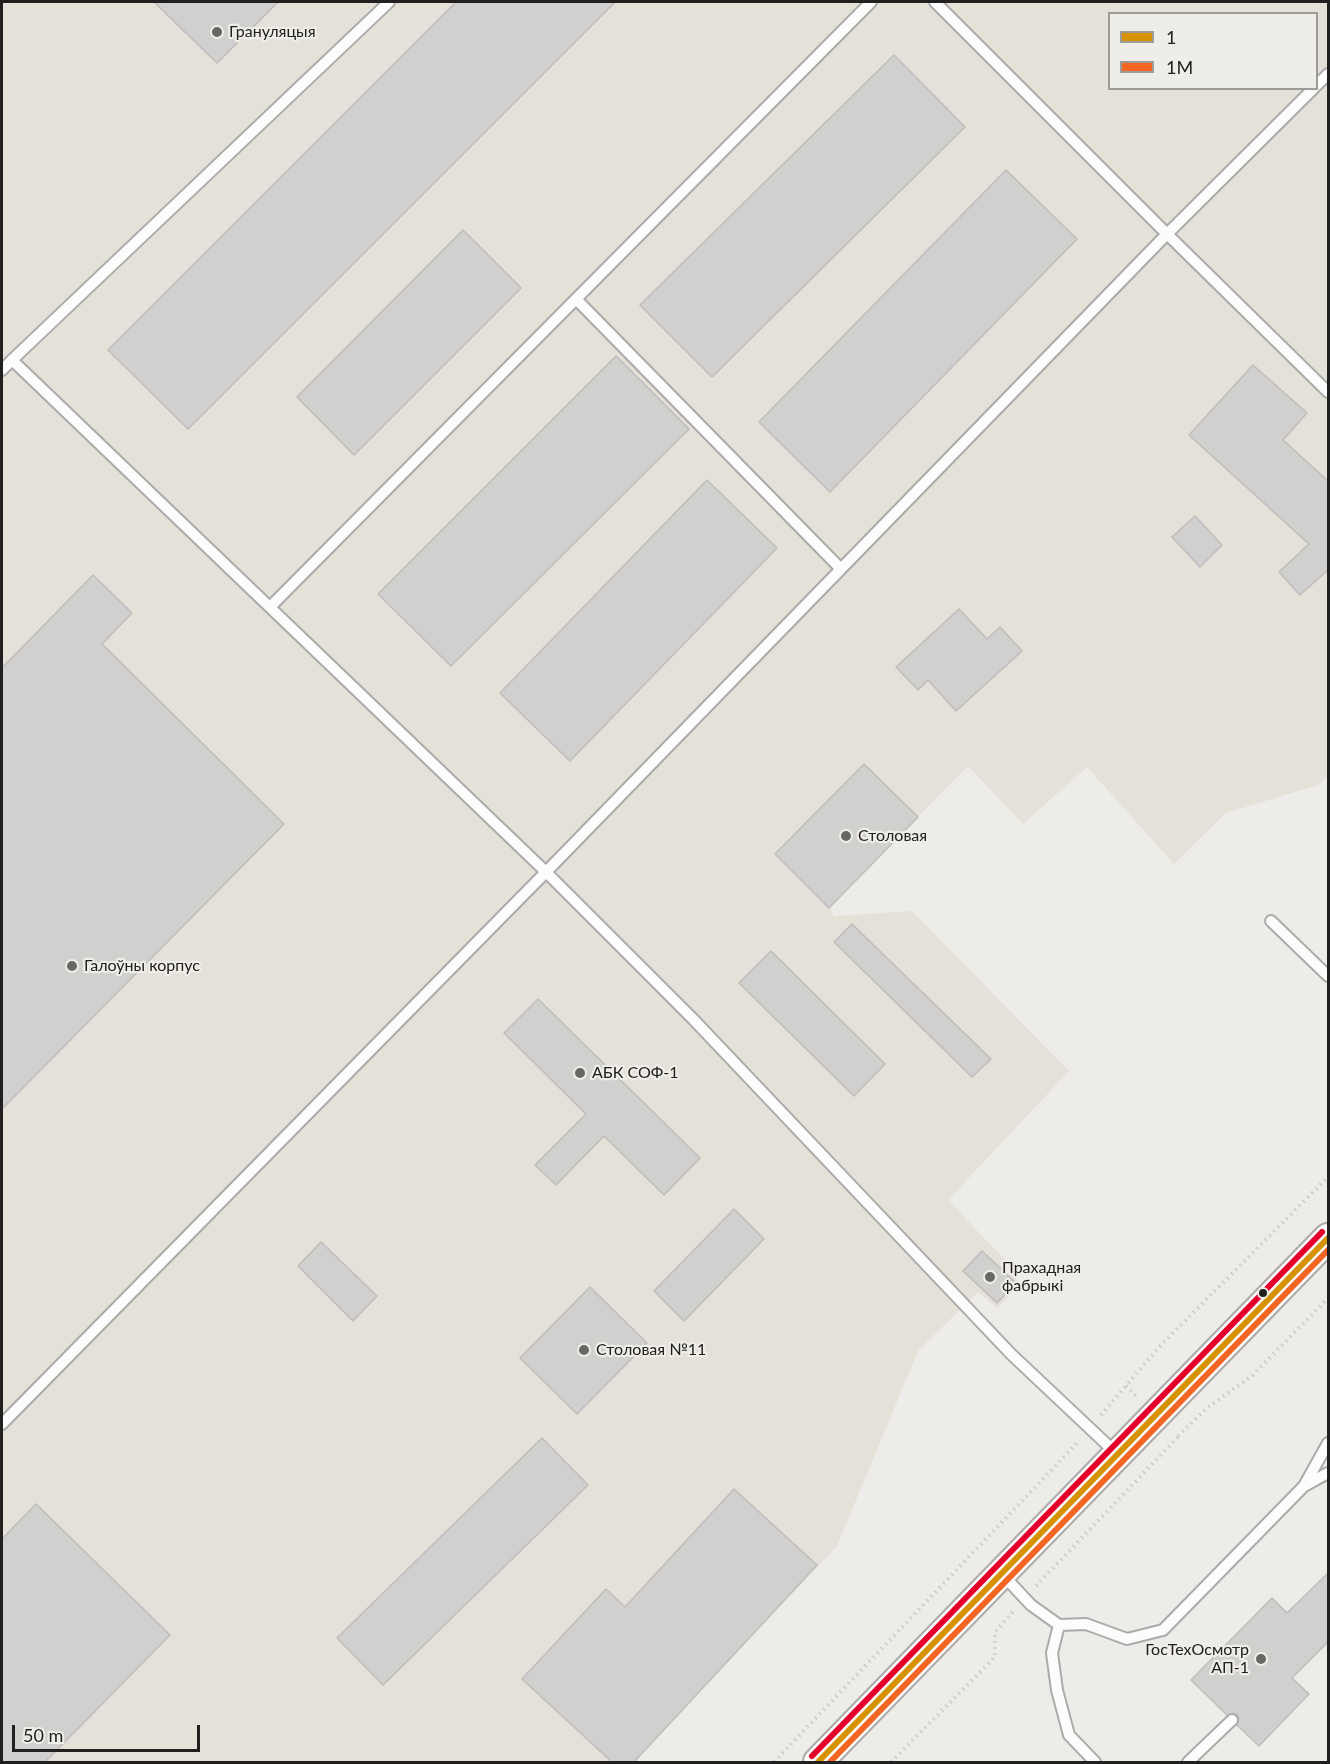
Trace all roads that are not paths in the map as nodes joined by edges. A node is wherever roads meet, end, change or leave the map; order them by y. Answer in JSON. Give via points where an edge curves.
{"nodes":[{"id":1,"x":389,"y":2,"type":"edge"},
{"id":2,"x":872,"y":2,"type":"edge"},
{"id":3,"x":934,"y":2,"type":"edge"},
{"id":4,"x":1329,"y":74,"type":"edge"},
{"id":5,"x":1318,"y":84,"type":"edge"},
{"id":6,"x":1312,"y":90,"type":"edge"},
{"id":7,"x":1167,"y":234,"type":"junction"},
{"id":8,"x":576,"y":299,"type":"junction"},
{"id":9,"x":12,"y":360,"type":"junction"},
{"id":10,"x":2,"y":370,"type":"edge"},
{"id":11,"x":1329,"y":392,"type":"edge"},
{"id":12,"x":841,"y":569,"type":"junction"},
{"id":13,"x":270,"y":608,"type":"junction"},
{"id":14,"x":546,"y":872,"type":"junction"},
{"id":15,"x":1271,"y":921,"type":"dead end"},
{"id":16,"x":1329,"y":976,"type":"edge"},
{"id":17,"x":1329,"y":1238,"type":"edge"},
{"id":18,"x":2,"y":1424,"type":"edge"},
{"id":19,"x":1329,"y":1443,"type":"edge"},
{"id":20,"x":1117,"y":1454,"type":"junction"},
{"id":21,"x":1329,"y":1473,"type":"edge"},
{"id":22,"x":1304,"y":1486,"type":"junction"},
{"id":23,"x":1000,"y":1573,"type":"junction"},
{"id":24,"x":1059,"y":1625,"type":"junction"},
{"id":25,"x":1232,"y":1720,"type":"dead end"},
{"id":26,"x":818,"y":1762,"type":"edge"},
{"id":27,"x":1095,"y":1762,"type":"edge"},
{"id":28,"x":1188,"y":1762,"type":"edge"}],
"edges":[{"from":1,"to":9,"type":"lane"},
{"from":2,"to":8,"type":"lane"},
{"from":3,"to":7,"type":"lane"},
{"from":4,"to":5,"type":"lane"},
{"from":6,"to":7,"type":"lane"},
{"from":7,"to":11,"type":"lane"},
{"from":7,"to":12,"type":"lane"},
{"from":8,"to":12,"type":"lane"},
{"from":8,"to":13,"type":"lane"},
{"from":9,"to":10,"type":"lane"},
{"from":9,"to":13,"type":"lane"},
{"from":12,"to":14,"type":"lane"},
{"from":13,"to":14,"type":"lane"},
{"from":14,"to":18,"type":"lane"},
{"from":14,"to":20,"type":"lane","via":[[693,1019],[1011,1354]]},
{"from":15,"to":16,"type":"lane"},
{"from":17,"to":20,"type":"main road"},
{"from":19,"to":22,"type":"lane"},
{"from":20,"to":23,"type":"main road"},
{"from":21,"to":22,"type":"lane"},
{"from":22,"to":24,"type":"lane","via":[[1163,1630],[1126,1639],[1086,1624]]},
{"from":23,"to":24,"type":"lane","via":[[1031,1605]]},
{"from":23,"to":26,"type":"main road"},
{"from":24,"to":27,"type":"lane","via":[[1052,1653],[1069,1735]]},
{"from":25,"to":28,"type":"lane"}]}
